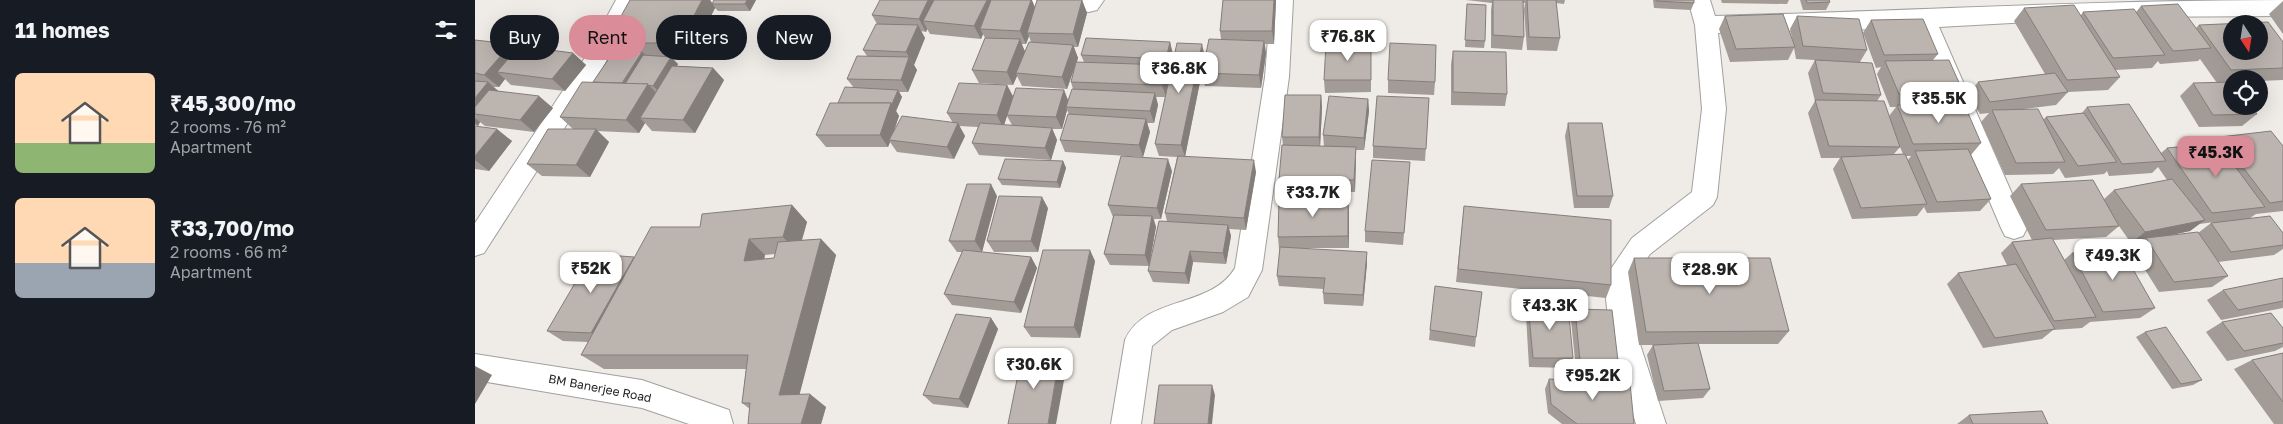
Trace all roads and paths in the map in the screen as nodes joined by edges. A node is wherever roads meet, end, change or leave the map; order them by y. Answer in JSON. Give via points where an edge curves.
{"nodes":[{"id":1,"x":627,"y":0,"type":"edge"},
{"id":2,"x":1019,"y":0,"type":"edge"},
{"id":3,"x":1093,"y":0,"type":"edge"},
{"id":4,"x":1282,"y":0,"type":"edge"},
{"id":5,"x":1699,"y":0,"type":"edge"},
{"id":6,"x":2162,"y":4,"type":"edge"},
{"id":7,"x":2283,"y":8,"type":"edge"},
{"id":8,"x":1924,"y":19,"type":"junction"},
{"id":9,"x":1706,"y":25,"type":"junction"},
{"id":10,"x":2014,"y":228,"type":"dead end"},
{"id":11,"x":475,"y":245,"type":"edge"},
{"id":12,"x":475,"y":367,"type":"edge"},
{"id":13,"x":718,"y":424,"type":"edge"},
{"id":14,"x":1125,"y":424,"type":"edge"},
{"id":15,"x":1651,"y":424,"type":"edge"}],
"edges":[{"from":1,"to":11,"type":"street","via":[[593,65]]},
{"from":2,"to":3,"type":"street","via":[[1089,4]]},
{"from":4,"to":14,"type":"street","via":[[1277,77],[1248,270],[1238,288],[1213,303],[1162,321],[1139,340]]},
{"from":5,"to":9,"type":"street"},
{"from":6,"to":7,"type":"street"},
{"from":6,"to":8,"type":"street"},
{"from":8,"to":9,"type":"street"},
{"from":8,"to":10,"type":"street"},
{"from":9,"to":15,"type":"street","via":[[1714,108],[1704,197],[1641,246],[1618,279],[1624,338]]},
{"from":12,"to":13,"type":"street","name":"BM Banerjee Road","via":[[642,394],[718,420]]}]}
